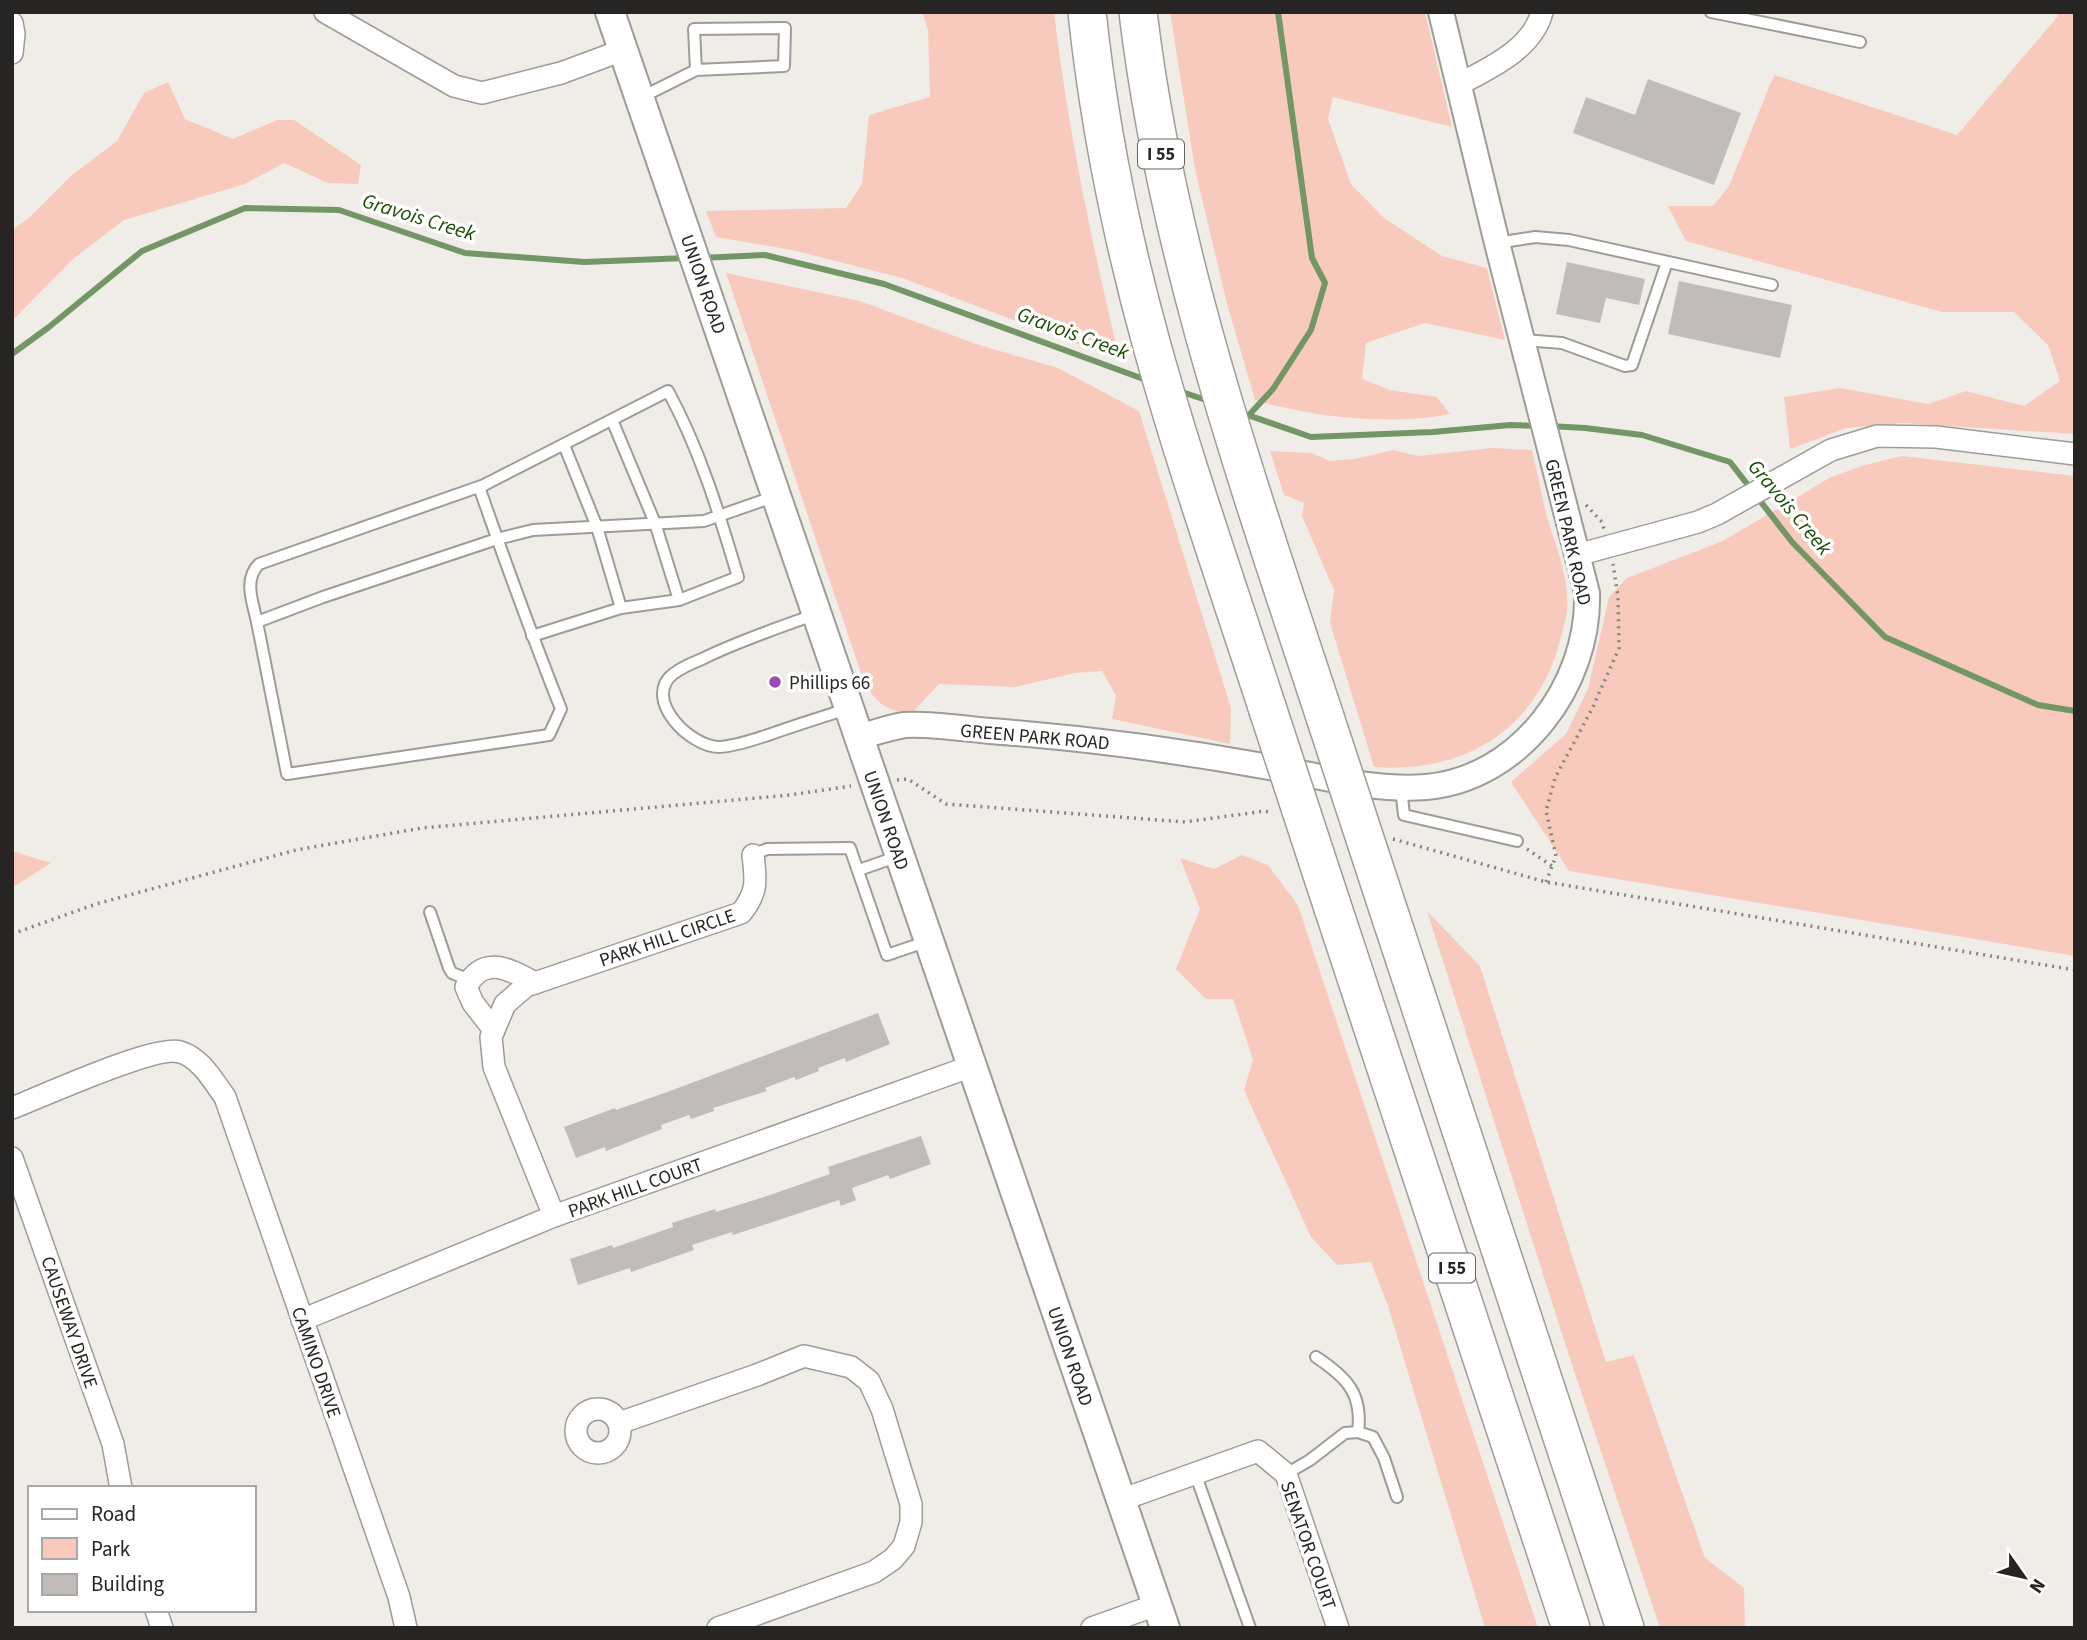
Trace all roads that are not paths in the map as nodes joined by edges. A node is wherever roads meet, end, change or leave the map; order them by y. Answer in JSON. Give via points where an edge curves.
{"nodes":[{"id":1,"x":325,"y":12,"type":"edge"},
{"id":2,"x":610,"y":12,"type":"edge"},
{"id":3,"x":1087,"y":12,"type":"edge"},
{"id":4,"x":1138,"y":12,"type":"edge"},
{"id":5,"x":1441,"y":12,"type":"edge"},
{"id":6,"x":1542,"y":12,"type":"edge"},
{"id":7,"x":1711,"y":12,"type":"edge"},
{"id":8,"x":12,"y":23,"type":"edge"},
{"id":9,"x":1860,"y":42,"type":"dead end"},
{"id":10,"x":623,"y":50,"type":"junction"},
{"id":11,"x":12,"y":53,"type":"edge"},
{"id":12,"x":696,"y":70,"type":"junction"},
{"id":13,"x":1458,"y":85,"type":"junction"},
{"id":14,"x":640,"y":99,"type":"junction"},
{"id":15,"x":1497,"y":243,"type":"junction"},
{"id":16,"x":1667,"y":262,"type":"junction"},
{"id":17,"x":1772,"y":285,"type":"dead end"},
{"id":18,"x":1522,"y":340,"type":"junction"},
{"id":19,"x":612,"y":420,"type":"junction"},
{"id":20,"x":564,"y":445,"type":"junction"},
{"id":21,"x":2075,"y":454,"type":"edge"},
{"id":22,"x":479,"y":487,"type":"junction"},
{"id":23,"x":776,"y":496,"type":"junction"},
{"id":24,"x":720,"y":515,"type":"junction"},
{"id":25,"x":655,"y":523,"type":"junction"},
{"id":26,"x":597,"y":527,"type":"junction"},
{"id":27,"x":497,"y":539,"type":"junction"},
{"id":28,"x":1577,"y":555,"type":"junction"},
{"id":29,"x":679,"y":600,"type":"junction"},
{"id":30,"x":621,"y":608,"type":"junction"},
{"id":31,"x":816,"y":614,"type":"junction"},
{"id":32,"x":257,"y":622,"type":"junction"},
{"id":33,"x":532,"y":636,"type":"junction"},
{"id":34,"x":849,"y":708,"type":"junction"},
{"id":35,"x":859,"y":737,"type":"junction"},
{"id":36,"x":1401,"y":788,"type":"junction"},
{"id":37,"x":1517,"y":841,"type":"road end"},
{"id":38,"x":753,"y":855,"type":"joint"},
{"id":39,"x":899,"y":856,"type":"junction"},
{"id":40,"x":859,"y":870,"type":"junction"},
{"id":41,"x":430,"y":912,"type":"dead end"},
{"id":42,"x":929,"y":942,"type":"junction"},
{"id":43,"x":470,"y":980,"type":"junction"},
{"id":44,"x":535,"y":983,"type":"junction"},
{"id":45,"x":494,"y":1030,"type":"junction"},
{"id":46,"x":972,"y":1066,"type":"junction"},
{"id":47,"x":12,"y":1108,"type":"edge"},
{"id":48,"x":12,"y":1158,"type":"edge"},
{"id":49,"x":554,"y":1216,"type":"junction"},
{"id":50,"x":302,"y":1320,"type":"junction"},
{"id":51,"x":1316,"y":1357,"type":"dead end"},
{"id":52,"x":619,"y":1423,"type":"dead end"},
{"id":53,"x":1358,"y":1432,"type":"junction"},
{"id":54,"x":1195,"y":1473,"type":"junction"},
{"id":55,"x":1286,"y":1474,"type":"junction"},
{"id":56,"x":121,"y":1486,"type":"edge"},
{"id":57,"x":1398,"y":1497,"type":"dead end"},
{"id":58,"x":1121,"y":1500,"type":"junction"},
{"id":59,"x":1161,"y":1616,"type":"edge"},
{"id":60,"x":406,"y":1628,"type":"edge"},
{"id":61,"x":718,"y":1628,"type":"edge"},
{"id":62,"x":1093,"y":1628,"type":"edge"},
{"id":63,"x":1250,"y":1628,"type":"edge"},
{"id":64,"x":1338,"y":1628,"type":"edge"},
{"id":65,"x":1572,"y":1628,"type":"edge"},
{"id":66,"x":1625,"y":1628,"type":"edge"}],
"edges":[{"from":1,"to":10,"type":"street","via":[[454,86],[482,93],[561,73]]},
{"from":2,"to":10,"type":"main road","name":"UNION ROAD"},
{"from":3,"to":65,"type":"highway","number":"I 55","bridge":true,"via":[[1106,139],[1152,346]]},
{"from":4,"to":66,"type":"highway","number":"I 55","bridge":true,"via":[[1159,146],[1210,359]]},
{"from":5,"to":13,"type":"street","name":"GREEN PARK ROAD"},
{"from":6,"to":13,"type":"street","via":[[1530,36],[1509,56]]},
{"from":7,"to":9,"type":"lane"},
{"from":8,"to":11,"type":"street"},
{"from":10,"to":14,"type":"main road","name":"UNION ROAD"},
{"from":12,"to":12,"type":"lane","via":[[694,29],[785,28],[784,66]]},
{"from":12,"to":14,"type":"lane"},
{"from":13,"to":15,"type":"street","name":"GREEN PARK ROAD"},
{"from":14,"to":23,"type":"main road","name":"UNION ROAD"},
{"from":15,"to":16,"type":"lane","via":[[1535,237],[1569,240]]},
{"from":15,"to":18,"type":"street","name":"GREEN PARK ROAD"},
{"from":16,"to":17,"type":"lane"},
{"from":16,"to":18,"type":"lane","via":[[1632,365],[1562,343]]},
{"from":18,"to":28,"type":"street","name":"GREEN PARK ROAD"},
{"from":19,"to":20,"type":"lane"},
{"from":19,"to":24,"type":"lane","via":[[668,391],[687,426]]},
{"from":19,"to":25,"type":"lane"},
{"from":20,"to":22,"type":"lane"},
{"from":20,"to":26,"type":"lane"},
{"from":21,"to":28,"type":"street","via":[[1936,437],[1877,436],[1831,450],[1698,522]]},
{"from":22,"to":27,"type":"lane"},
{"from":22,"to":32,"type":"lane","via":[[259,564],[249,582]]},
{"from":23,"to":24,"type":"lane"},
{"from":23,"to":31,"type":"main road","name":"UNION ROAD"},
{"from":24,"to":25,"type":"lane","via":[[704,521]]},
{"from":24,"to":29,"type":"lane","via":[[738,577]]},
{"from":25,"to":26,"type":"lane"},
{"from":25,"to":29,"type":"lane"},
{"from":26,"to":27,"type":"lane","via":[[533,530]]},
{"from":26,"to":30,"type":"lane"},
{"from":27,"to":32,"type":"lane"},
{"from":27,"to":33,"type":"lane"},
{"from":28,"to":36,"type":"street","name":"GREEN PARK ROAD","via":[[1587,593],[1585,633],[1567,684],[1550,712],[1511,753],[1483,771],[1453,783]]},
{"from":29,"to":30,"type":"lane"},
{"from":30,"to":33,"type":"lane"},
{"from":31,"to":34,"type":"main road","name":"UNION ROAD"},
{"from":31,"to":34,"type":"lane","via":[[674,673],[662,695],[677,724],[691,737],[720,747]]},
{"from":32,"to":33,"type":"lane","via":[[287,774],[549,735],[561,709]]},
{"from":34,"to":35,"type":"main road","name":"UNION ROAD"},
{"from":35,"to":36,"type":"street","name":"GREEN PARK ROAD","via":[[906,725],[1057,736]]},
{"from":35,"to":39,"type":"main road","name":"UNION ROAD"},
{"from":36,"to":37,"type":"lane","via":[[1404,815]]},
{"from":38,"to":40,"type":"lane","via":[[767,849],[850,848]]},
{"from":38,"to":44,"type":"street","name":"PARK HILL CIRCLE","via":[[753,899],[741,913]]},
{"from":39,"to":40,"type":"lane"},
{"from":39,"to":42,"type":"main road","name":"UNION ROAD"},
{"from":40,"to":42,"type":"lane","via":[[887,954]]},
{"from":41,"to":43,"type":"lane","via":[[449,968]]},
{"from":42,"to":46,"type":"main road","name":"UNION ROAD"},
{"from":43,"to":44,"type":"street","via":[[491,966]]},
{"from":43,"to":45,"type":"street","via":[[466,987],[473,1003]]},
{"from":44,"to":45,"type":"street","name":"PARK HILL CIRCLE","via":[[505,1004]]},
{"from":45,"to":49,"type":"street","name":"PARK HILL CIRCLE","via":[[494,1067]]},
{"from":46,"to":49,"type":"street","name":"PARK HILL COURT"},
{"from":46,"to":58,"type":"main road","name":"UNION ROAD"},
{"from":47,"to":50,"type":"street","name":"CAMINO DRIVE","via":[[150,1054],[179,1051],[202,1065],[225,1097]]},
{"from":48,"to":56,"type":"street","name":"CAUSEWAY DRIVE","via":[[113,1444]]},
{"from":49,"to":50,"type":"street","name":"PARK HILL COURT"},
{"from":50,"to":60,"type":"street","name":"CAMINO DRIVE"},
{"from":51,"to":53,"type":"lane","via":[[1341,1374],[1352,1391],[1361,1412]]},
{"from":52,"to":61,"type":"street","via":[[804,1356],[851,1367],[869,1381],[911,1504],[904,1546],[874,1572]]},
{"from":53,"to":55,"type":"lane","via":[[1345,1433]]},
{"from":53,"to":57,"type":"lane","via":[[1373,1437]]},
{"from":54,"to":55,"type":"street","name":"SENATOR COURT","via":[[1258,1451]]},
{"from":54,"to":58,"type":"street","name":"SENATOR COURT"},
{"from":54,"to":63,"type":"lane"},
{"from":55,"to":64,"type":"street","name":"SENATOR COURT"},
{"from":58,"to":59,"type":"main road","name":"UNION ROAD"},
{"from":59,"to":62,"type":"street"}]}
